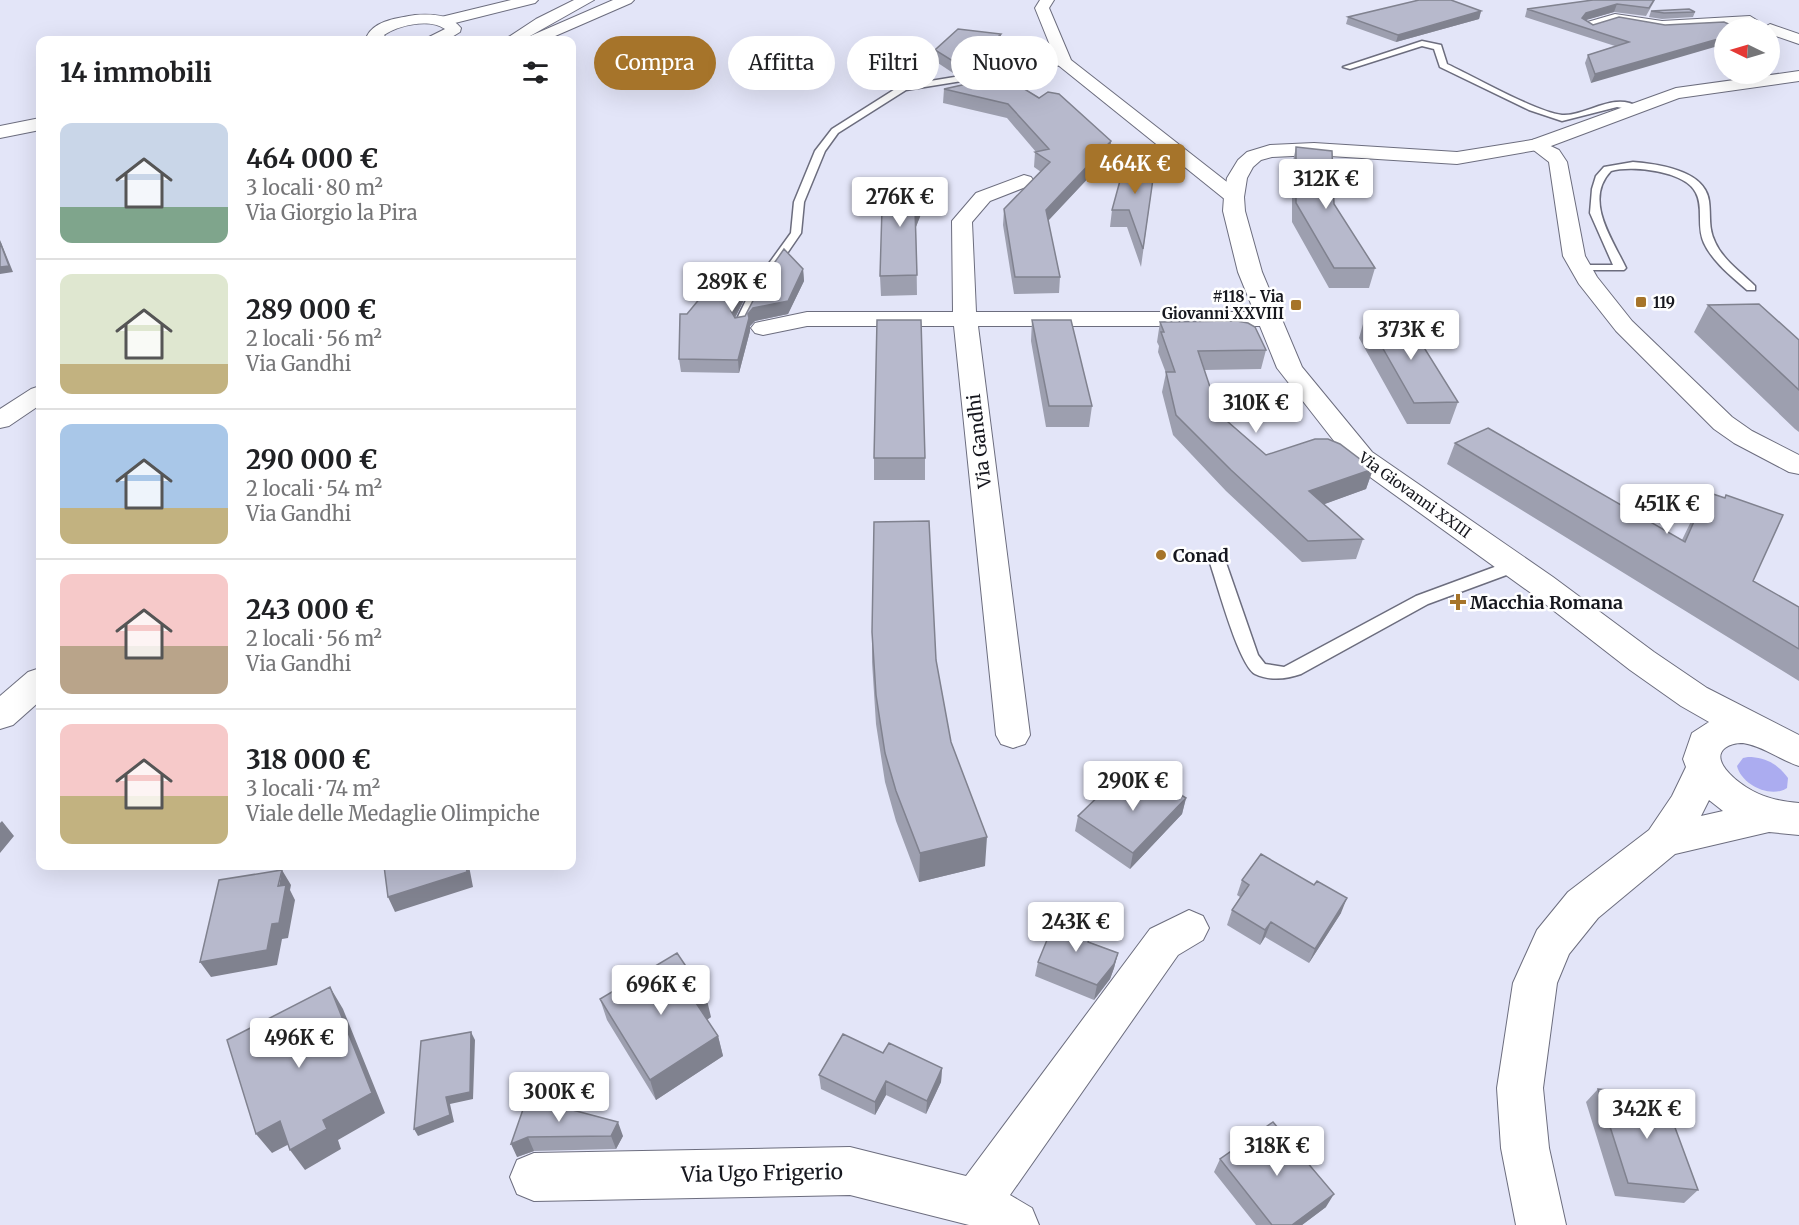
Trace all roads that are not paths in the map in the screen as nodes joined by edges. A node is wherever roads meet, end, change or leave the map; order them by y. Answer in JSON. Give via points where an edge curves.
{"nodes":[{"id":1,"x":530,"y":0,"type":"edge"},
{"id":2,"x":586,"y":0,"type":"edge"},
{"id":3,"x":626,"y":0,"type":"edge"},
{"id":4,"x":1047,"y":0,"type":"edge"},
{"id":5,"x":1720,"y":6,"type":"dead end"},
{"id":6,"x":1744,"y":18,"type":"edge"},
{"id":7,"x":442,"y":21,"type":"junction"},
{"id":8,"x":1714,"y":23,"type":"edge"},
{"id":9,"x":1589,"y":26,"type":"edge"},
{"id":10,"x":1780,"y":32,"type":"edge"},
{"id":11,"x":373,"y":36,"type":"edge"},
{"id":12,"x":444,"y":36,"type":"edge"},
{"id":13,"x":519,"y":36,"type":"edge"},
{"id":14,"x":542,"y":36,"type":"edge"},
{"id":15,"x":1799,"y":39,"type":"edge"},
{"id":16,"x":1064,"y":62,"type":"junction"},
{"id":17,"x":1347,"y":67,"type":"dead end"},
{"id":18,"x":1799,"y":76,"type":"edge"},
{"id":19,"x":1634,"y":107,"type":"junction"},
{"id":20,"x":36,"y":125,"type":"edge"},
{"id":21,"x":0,"y":132,"type":"edge"},
{"id":22,"x":1536,"y":145,"type":"junction"},
{"id":23,"x":1024,"y":181,"type":"dead end"},
{"id":24,"x":1234,"y":197,"type":"junction"},
{"id":25,"x":1581,"y":268,"type":"junction"},
{"id":26,"x":1750,"y":288,"type":"dead end"},
{"id":27,"x":965,"y":319,"type":"junction"},
{"id":28,"x":1270,"y":319,"type":"junction"},
{"id":29,"x":752,"y":326,"type":"joint"},
{"id":30,"x":36,"y":397,"type":"edge"},
{"id":31,"x":0,"y":420,"type":"edge"},
{"id":32,"x":1799,"y":466,"type":"edge"},
{"id":33,"x":1216,"y":557,"type":"dead end"},
{"id":34,"x":1514,"y":566,"type":"junction"},
{"id":35,"x":1642,"y":662,"type":"junction"},
{"id":36,"x":36,"y":684,"type":"edge"},
{"id":37,"x":0,"y":716,"type":"edge"},
{"id":38,"x":1759,"y":733,"type":"junction"},
{"id":39,"x":1014,"y":735,"type":"dead end"},
{"id":40,"x":1799,"y":752,"type":"edge"},
{"id":41,"x":1704,"y":755,"type":"junction"},
{"id":42,"x":1784,"y":818,"type":"edge"},
{"id":43,"x":1663,"y":841,"type":"junction"},
{"id":44,"x":1189,"y":928,"type":"dead end"},
{"id":45,"x":534,"y":1177,"type":"dead end"},
{"id":46,"x":976,"y":1202,"type":"junction"},
{"id":47,"x":1015,"y":1225,"type":"edge"},
{"id":48,"x":1541,"y":1225,"type":"edge"}],
"edges":[{"from":1,"to":7,"type":"main road"},
{"from":2,"to":13,"type":"main road"},
{"from":3,"to":14,"type":"main road"},
{"from":4,"to":16,"type":"street","via":[[1042,8]]},
{"from":5,"to":6,"type":"street"},
{"from":7,"to":11,"type":"main road","via":[[394,24]]},
{"from":7,"to":12,"type":"main road","via":[[453,28]]},
{"from":8,"to":9,"type":"street","via":[[1662,26],[1615,18]]},
{"from":10,"to":15,"type":"street"},
{"from":16,"to":24,"type":"street"},
{"from":16,"to":29,"type":"lane","via":[[903,88],[835,131],[820,151],[800,202],[796,233],[760,284]]},
{"from":17,"to":19,"type":"lane","via":[[1422,43],[1438,47],[1443,65],[1532,108],[1562,118],[1617,104]]},
{"from":18,"to":19,"type":"main road","name":"Via Giovanni XXIII","via":[[1676,93]]},
{"from":19,"to":22,"type":"main road","name":"Via Giovanni XXIII"},
{"from":20,"to":21,"type":"main road"},
{"from":22,"to":24,"type":"main road","name":"Via Giovanni XXIII","via":[[1457,158],[1314,149],[1270,152],[1254,156],[1245,164],[1237,178]]},
{"from":22,"to":25,"type":"street","via":[[1558,162],[1575,256]]},
{"from":23,"to":27,"type":"street","name":"Via Gandhi","via":[[983,197],[962,221]]},
{"from":24,"to":28,"type":"main road","name":"Via Giovanni XXIII","via":[[1250,272]]},
{"from":25,"to":26,"type":"lane","via":[[1620,268],[1595,213],[1600,177],[1616,165],[1631,165],[1671,171],[1699,188],[1705,206],[1704,230],[1711,245]]},
{"from":25,"to":32,"type":"street","via":[[1624,326],[1723,423]]},
{"from":27,"to":28,"type":"street"},
{"from":27,"to":29,"type":"street","via":[[807,319]]},
{"from":27,"to":39,"type":"street","name":"Via Gandhi"},
{"from":28,"to":34,"type":"main road","name":"Via Giovanni XXIII","via":[[1290,368],[1362,459]]},
{"from":30,"to":31,"type":"street"},
{"from":33,"to":34,"type":"lane","via":[[1250,658],[1260,669],[1284,673],[1314,662],[1422,600]]},
{"from":34,"to":35,"type":"main road","name":"Via Giovanni XXIII"},
{"from":35,"to":38,"type":"main road","name":"Via Giovanni XXIII"},
{"from":35,"to":41,"type":"main road","name":"Via Giovanni XXIII","via":[[1676,701]]},
{"from":36,"to":37,"type":"main road"},
{"from":38,"to":40,"type":"main road"},
{"from":38,"to":41,"type":"main road","via":[[1716,733]]},
{"from":41,"to":42,"type":"main road","name":"Via Giovanni XXIII","via":[[1713,783],[1729,796],[1748,808]]},
{"from":41,"to":43,"type":"main road","via":[[1687,805]]},
{"from":42,"to":43,"type":"main road"},
{"from":43,"to":48,"type":"main road","via":[[1583,905],[1552,943],[1535,983],[1520,1088],[1525,1148]]},
{"from":44,"to":46,"type":"street","via":[[1164,942]]},
{"from":45,"to":46,"type":"street","name":"Via Ugo Frigerio","via":[[850,1172]]},
{"from":46,"to":47,"type":"street","name":"Via Ugo Frigerio"}]}
